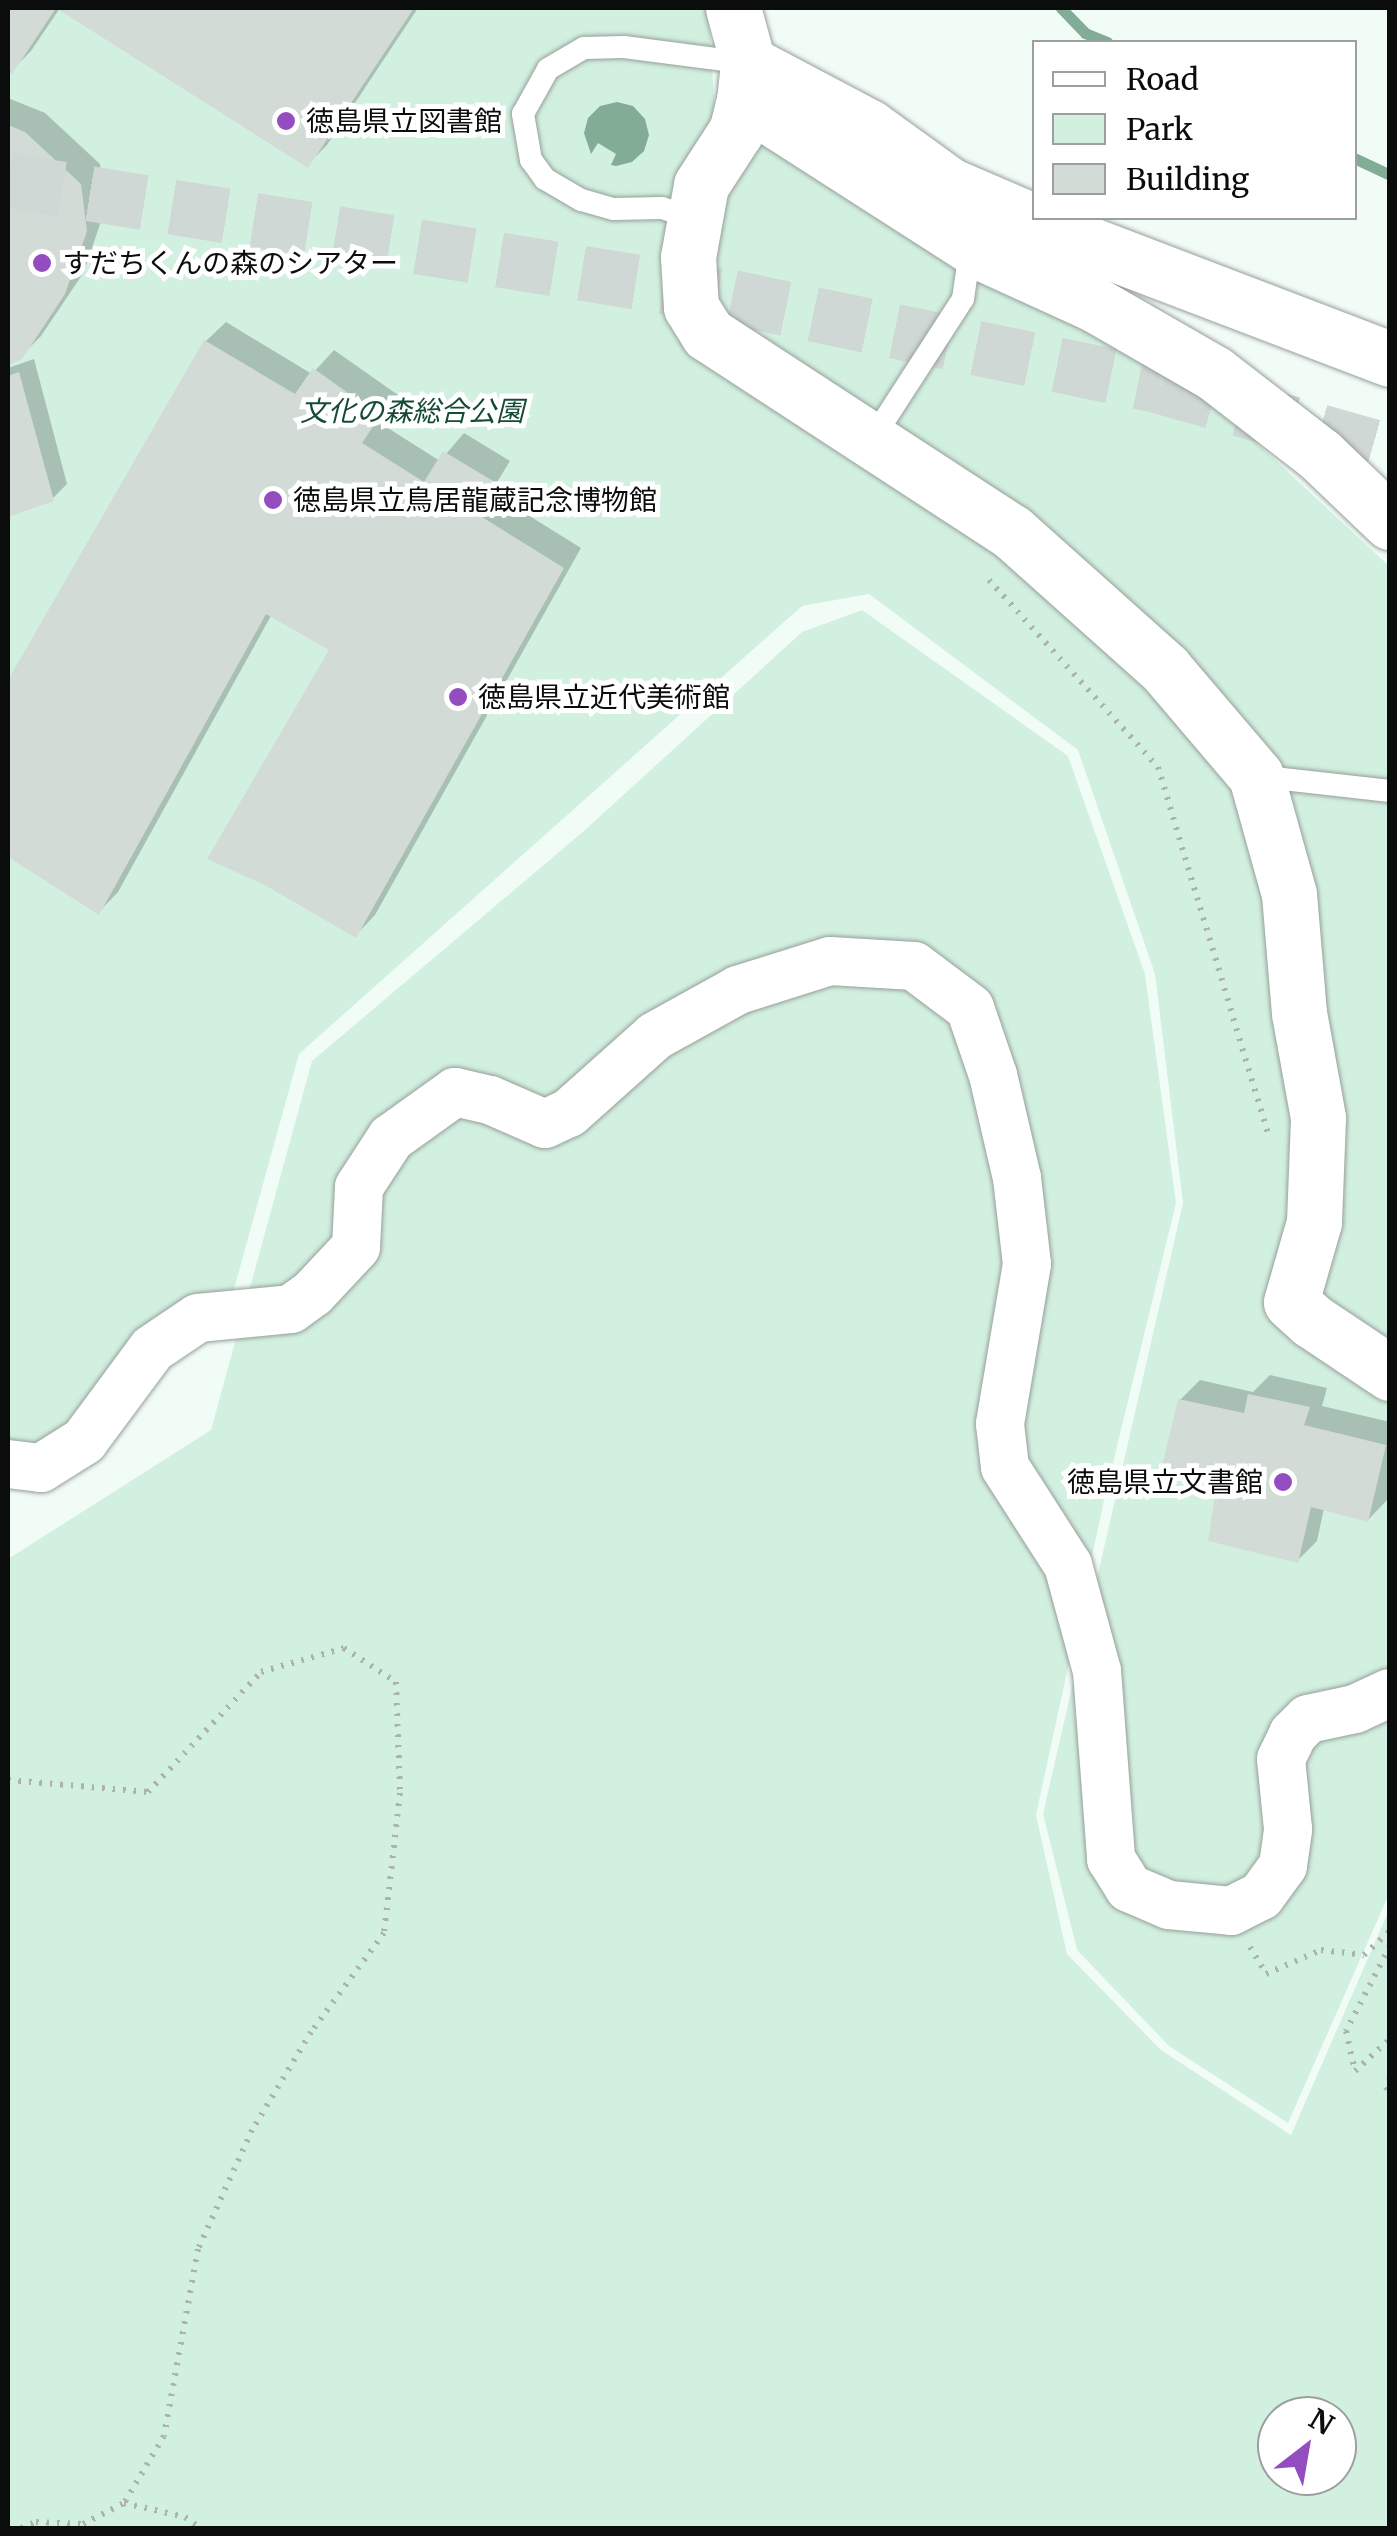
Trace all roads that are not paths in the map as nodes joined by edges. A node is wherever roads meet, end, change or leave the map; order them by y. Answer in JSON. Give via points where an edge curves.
{"nodes":[{"id":1,"x":733,"y":8,"type":"edge"},
{"id":2,"x":746,"y":82,"type":"junction"},
{"id":3,"x":694,"y":219,"type":"junction"},
{"id":4,"x":1390,"y":359,"type":"edge"},
{"id":5,"x":871,"y":441,"type":"junction"},
{"id":6,"x":1390,"y":522,"type":"edge"},
{"id":7,"x":1256,"y":776,"type":"junction"},
{"id":8,"x":1390,"y":792,"type":"edge"},
{"id":9,"x":1390,"y":1372,"type":"edge"},
{"id":10,"x":8,"y":1464,"type":"edge"},
{"id":11,"x":1390,"y":1693,"type":"edge"}],
"edges":[{"from":1,"to":2,"type":"main road"},
{"from":2,"to":3,"type":"main road","via":[[736,131],[701,185]]},
{"from":2,"to":3,"type":"lane","via":[[624,47],[584,48],[548,69],[524,114],[531,160],[545,179],[613,209],[662,208]]},
{"from":2,"to":4,"type":"main road","via":[[869,127],[949,185],[1065,235]]},
{"from":2,"to":5,"type":"lane","via":[[958,238],[969,258],[963,299]]},
{"from":2,"to":6,"type":"main road","via":[[982,253],[1094,304],[1214,373],[1320,455]]},
{"from":3,"to":5,"type":"main road","via":[[691,307],[708,334]]},
{"from":5,"to":7,"type":"main road","via":[[1012,532],[1166,670]]},
{"from":7,"to":8,"type":"lane"},
{"from":7,"to":9,"type":"main road","via":[[1289,894],[1299,1013],[1318,1118],[1314,1222],[1291,1302]]},
{"from":10,"to":11,"type":"street","via":[[41,1468],[84,1441],[152,1349],[198,1318],[291,1310],[313,1294],[356,1248],[360,1187],[391,1138],[454,1092],[545,1124],[569,1113],[655,1036],[738,990],[830,961],[914,966],[970,1008],[993,1075],[1017,1178],[1027,1264],[1000,1424],[1005,1467],[1068,1565],[1098,1672],[1111,1858],[1129,1888],[1169,1905],[1231,1910],[1261,1896],[1283,1866],[1288,1828],[1281,1760],[1292,1734],[1308,1719]]}]}
